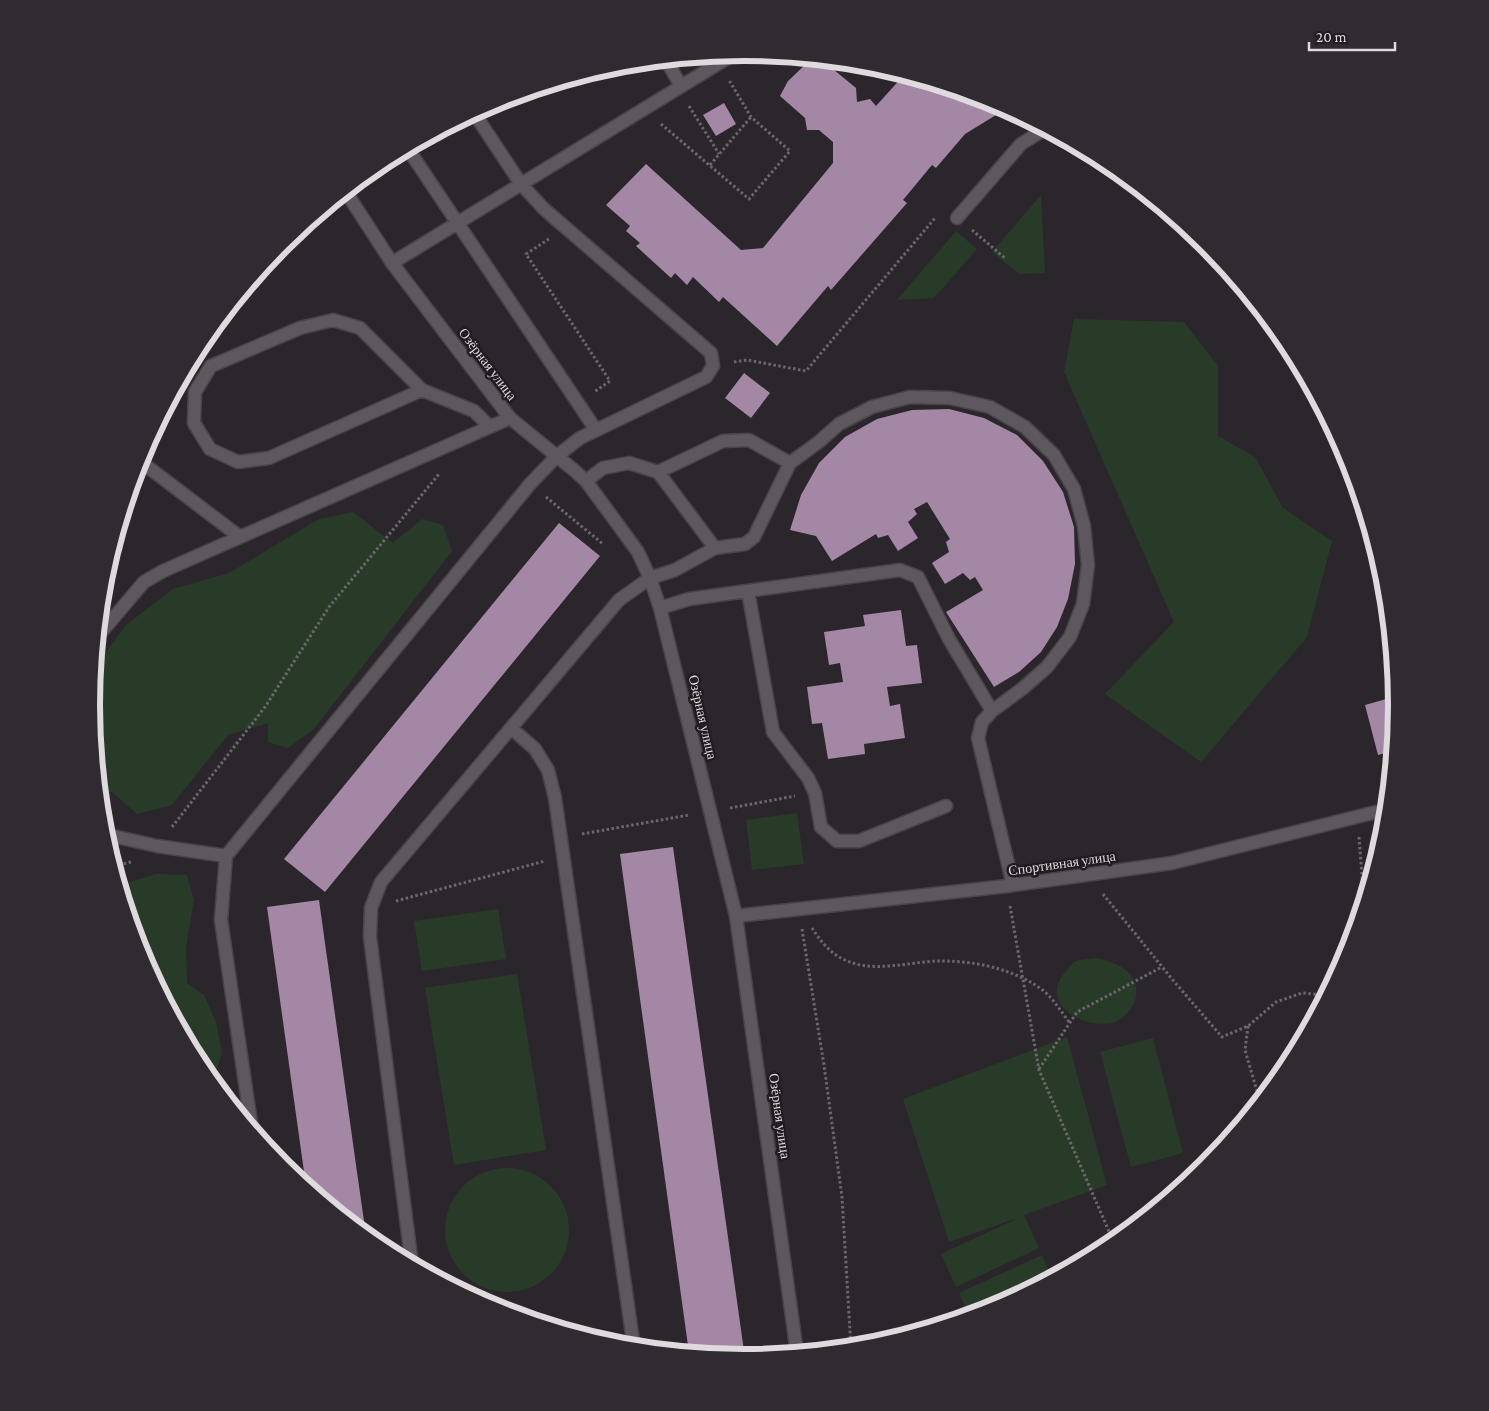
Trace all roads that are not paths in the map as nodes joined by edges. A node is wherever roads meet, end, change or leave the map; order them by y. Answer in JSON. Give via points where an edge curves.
{"nodes":[{"id":1,"x":719,"y":62,"type":"edge"},
{"id":2,"x":669,"y":66,"type":"edge"},
{"id":3,"x":680,"y":87,"type":"junction"},
{"id":4,"x":478,"y":120,"type":"edge"},
{"id":5,"x":1039,"y":133,"type":"edge"},
{"id":6,"x":412,"y":154,"type":"edge"},
{"id":7,"x":522,"y":184,"type":"junction"},
{"id":8,"x":349,"y":197,"type":"edge"},
{"id":9,"x":958,"y":218,"type":"road end"},
{"id":10,"x":458,"y":223,"type":"junction"},
{"id":11,"x":392,"y":263,"type":"junction"},
{"id":12,"x":422,"y":390,"type":"junction"},
{"id":13,"x":510,"y":418,"type":"junction"},
{"id":14,"x":490,"y":427,"type":"junction"},
{"id":15,"x":596,"y":430,"type":"junction"},
{"id":16,"x":557,"y":456,"type":"junction"},
{"id":17,"x":790,"y":463,"type":"junction"},
{"id":18,"x":146,"y":466,"type":"edge"},
{"id":19,"x":658,"y":472,"type":"junction"},
{"id":20,"x":586,"y":481,"type":"junction"},
{"id":21,"x":240,"y":537,"type":"junction"},
{"id":22,"x":716,"y":548,"type":"junction"},
{"id":23,"x":650,"y":578,"type":"junction"},
{"id":24,"x":748,"y":591,"type":"junction"},
{"id":25,"x":660,"y":608,"type":"junction"},
{"id":26,"x":105,"y":627,"type":"edge"},
{"id":27,"x":992,"y":711,"type":"junction"},
{"id":28,"x":511,"y":728,"type":"junction"},
{"id":29,"x":946,"y":806,"type":"dead end"},
{"id":30,"x":1379,"y":812,"type":"edge"},
{"id":31,"x":114,"y":836,"type":"edge"},
{"id":32,"x":226,"y":856,"type":"junction"},
{"id":33,"x":1010,"y":885,"type":"junction"},
{"id":34,"x":736,"y":916,"type":"junction"},
{"id":35,"x":250,"y":1119,"type":"edge"},
{"id":36,"x":411,"y":1256,"type":"edge"},
{"id":37,"x":629,"y":1339,"type":"edge"},
{"id":38,"x":796,"y":1347,"type":"edge"}],
"edges":[{"from":1,"to":3,"type":"street"},
{"from":2,"to":3,"type":"street"},
{"from":3,"to":7,"type":"street"},
{"from":4,"to":7,"type":"street"},
{"from":5,"to":9,"type":"street","via":[[1021,144]]},
{"from":6,"to":10,"type":"street"},
{"from":7,"to":10,"type":"street"},
{"from":7,"to":15,"type":"street","via":[[544,209],[711,353],[713,366],[706,377]]},
{"from":8,"to":11,"type":"street","name":"Озёрная улица"},
{"from":10,"to":11,"type":"street"},
{"from":10,"to":15,"type":"street"},
{"from":11,"to":13,"type":"street","name":"Озёрная улица"},
{"from":12,"to":12,"type":"street","via":[[360,328],[334,320],[300,328],[212,366],[195,392],[194,423],[210,449],[238,462],[269,458]]},
{"from":12,"to":14,"type":"street","via":[[474,411]]},
{"from":13,"to":14,"type":"street"},
{"from":13,"to":16,"type":"street","name":"Озёрная улица"},
{"from":14,"to":21,"type":"street"},
{"from":15,"to":16,"type":"street"},
{"from":16,"to":20,"type":"street","name":"Озёрная улица"},
{"from":16,"to":32,"type":"street","via":[[530,484]]},
{"from":17,"to":19,"type":"street","via":[[750,440],[723,441]]},
{"from":17,"to":22,"type":"street","via":[[754,537],[745,544]]},
{"from":17,"to":27,"type":"street","via":[[839,424],[872,407],[910,397],[950,398],[990,407],[1025,427],[1054,455],[1074,489],[1084,526],[1088,565],[1083,604],[1070,637],[1047,667]]},
{"from":18,"to":21,"type":"street"},
{"from":19,"to":20,"type":"street","via":[[629,463],[603,468]]},
{"from":19,"to":22,"type":"street"},
{"from":20,"to":23,"type":"street","name":"Озёрная улица","via":[[638,552]]},
{"from":21,"to":26,"type":"street","via":[[144,582]]},
{"from":22,"to":23,"type":"street","via":[[675,570]]},
{"from":23,"to":25,"type":"street","name":"Озёрная улица"},
{"from":23,"to":28,"type":"street","via":[[619,600]]},
{"from":24,"to":25,"type":"street","via":[[688,599]]},
{"from":24,"to":27,"type":"street","via":[[900,570],[918,577],[948,639]]},
{"from":24,"to":29,"type":"street","via":[[773,732],[808,778],[815,793],[821,827],[837,841],[859,842]]},
{"from":25,"to":34,"type":"street","name":"Озёрная улица"},
{"from":27,"to":33,"type":"street","via":[[982,722],[978,738]]},
{"from":28,"to":36,"type":"street","via":[[382,882],[371,908],[370,937]]},
{"from":28,"to":37,"type":"street","via":[[535,748],[548,770],[555,798]]},
{"from":30,"to":33,"type":"street","name":"Спортивная улица","via":[[1172,863]]},
{"from":31,"to":32,"type":"street"},
{"from":32,"to":35,"type":"street","via":[[221,920]]},
{"from":33,"to":34,"type":"street","name":"Спортивная улица"},
{"from":34,"to":38,"type":"street","name":"Озёрная улица"}]}
